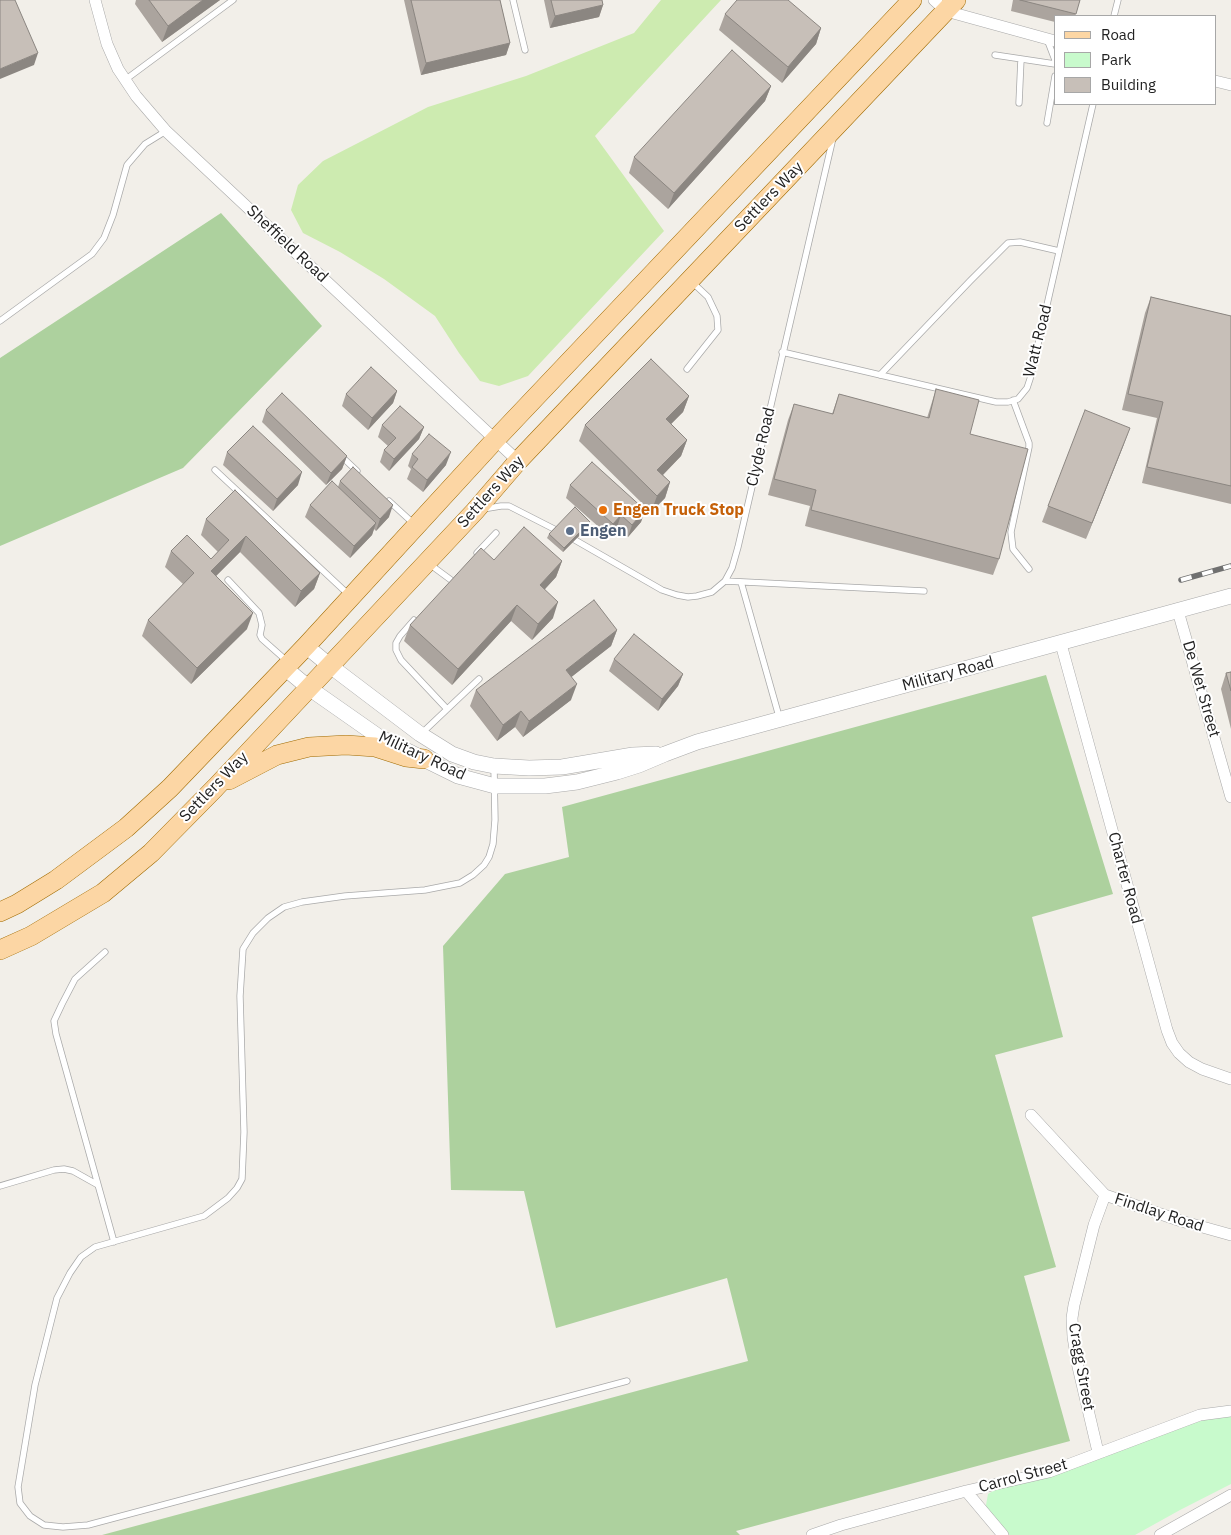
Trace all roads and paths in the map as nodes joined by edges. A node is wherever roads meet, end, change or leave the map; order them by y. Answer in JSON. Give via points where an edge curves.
{"nodes":[{"id":1,"x":95,"y":0,"type":"edge"},
{"id":2,"x":233,"y":0,"type":"edge"},
{"id":3,"x":513,"y":0,"type":"edge"},
{"id":4,"x":912,"y":0,"type":"edge"},
{"id":5,"x":1118,"y":0,"type":"edge"},
{"id":6,"x":945,"y":4,"type":"edge"},
{"id":7,"x":1114,"y":15,"type":"edge"},
{"id":8,"x":1051,"y":40,"type":"edge"},
{"id":9,"x":525,"y":50,"type":"dead end"},
{"id":10,"x":995,"y":55,"type":"dead end"},
{"id":11,"x":1054,"y":55,"type":"edge"},
{"id":12,"x":1021,"y":59,"type":"junction"},
{"id":13,"x":1054,"y":64,"type":"edge"},
{"id":14,"x":125,"y":80,"type":"junction"},
{"id":15,"x":1216,"y":81,"type":"edge"},
{"id":16,"x":1054,"y":82,"type":"edge"},
{"id":17,"x":1231,"y":85,"type":"edge"},
{"id":18,"x":1019,"y":103,"type":"dead end"},
{"id":19,"x":1093,"y":105,"type":"edge"},
{"id":20,"x":1047,"y":123,"type":"dead end"},
{"id":21,"x":835,"y":128,"type":"junction"},
{"id":22,"x":166,"y":131,"type":"junction"},
{"id":23,"x":1059,"y":251,"type":"junction"},
{"id":24,"x":690,"y":281,"type":"junction"},
{"id":25,"x":0,"y":321,"type":"edge"},
{"id":26,"x":782,"y":352,"type":"junction"},
{"id":27,"x":687,"y":369,"type":"dead end"},
{"id":28,"x":880,"y":375,"type":"junction"},
{"id":29,"x":1013,"y":400,"type":"junction"},
{"id":30,"x":495,"y":440,"type":"junction"},
{"id":31,"x":332,"y":447,"type":"edge"},
{"id":32,"x":518,"y":461,"type":"junction"},
{"id":33,"x":215,"y":470,"type":"dead end"},
{"id":34,"x":360,"y":473,"type":"edge"},
{"id":35,"x":381,"y":493,"type":"edge"},
{"id":36,"x":475,"y":511,"type":"junction"},
{"id":37,"x":416,"y":526,"type":"junction"},
{"id":38,"x":496,"y":533,"type":"dead end"},
{"id":39,"x":470,"y":560,"type":"edge"},
{"id":40,"x":426,"y":562,"type":"junction"},
{"id":41,"x":1029,"y":569,"type":"dead end"},
{"id":42,"x":458,"y":574,"type":"edge"},
{"id":43,"x":228,"y":580,"type":"dead end"},
{"id":44,"x":451,"y":580,"type":"junction"},
{"id":45,"x":725,"y":582,"type":"junction"},
{"id":46,"x":741,"y":582,"type":"junction"},
{"id":47,"x":445,"y":587,"type":"edge"},
{"id":48,"x":924,"y":591,"type":"dead end"},
{"id":49,"x":1231,"y":596,"type":"edge"},
{"id":50,"x":351,"y":597,"type":"junction"},
{"id":51,"x":1178,"y":611,"type":"junction"},
{"id":52,"x":419,"y":615,"type":"edge"},
{"id":53,"x":1061,"y":644,"type":"junction"},
{"id":54,"x":306,"y":646,"type":"junction"},
{"id":55,"x":329,"y":665,"type":"junction"},
{"id":56,"x":287,"y":666,"type":"junction"},
{"id":57,"x":479,"y":679,"type":"dead end"},
{"id":58,"x":309,"y":688,"type":"junction"},
{"id":59,"x":447,"y":709,"type":"junction"},
{"id":60,"x":780,"y":720,"type":"junction"},
{"id":61,"x":420,"y":734,"type":"junction"},
{"id":62,"x":665,"y":754,"type":"junction"},
{"id":63,"x":424,"y":759,"type":"junction"},
{"id":64,"x":494,"y":766,"type":"junction"},
{"id":65,"x":495,"y":786,"type":"junction"},
{"id":66,"x":215,"y":788,"type":"junction"},
{"id":67,"x":1231,"y":797,"type":"edge"},
{"id":68,"x":0,"y":912,"type":"edge"},
{"id":69,"x":0,"y":950,"type":"edge"},
{"id":70,"x":105,"y":952,"type":"dead end"},
{"id":71,"x":1231,"y":1079,"type":"edge"},
{"id":72,"x":1030,"y":1115,"type":"dead end"},
{"id":73,"x":98,"y":1185,"type":"junction"},
{"id":74,"x":0,"y":1186,"type":"edge"},
{"id":75,"x":1105,"y":1195,"type":"junction"},
{"id":76,"x":1231,"y":1235,"type":"edge"},
{"id":77,"x":114,"y":1242,"type":"junction"},
{"id":78,"x":627,"y":1381,"type":"dead end"},
{"id":79,"x":1231,"y":1411,"type":"edge"},
{"id":80,"x":1098,"y":1452,"type":"junction"},
{"id":81,"x":966,"y":1491,"type":"junction"},
{"id":82,"x":1231,"y":1495,"type":"edge"},
{"id":83,"x":812,"y":1535,"type":"edge"},
{"id":84,"x":1003,"y":1535,"type":"edge"},
{"id":85,"x":1160,"y":1535,"type":"edge"}],
"edges":[{"from":1,"to":14,"type":"street","name":"Sheffield Road","via":[[107,44]]},
{"from":2,"to":14,"type":"lane"},
{"from":3,"to":9,"type":"lane"},
{"from":4,"to":30,"type":"main road","name":"Settlers Way"},
{"from":5,"to":7,"type":"lane"},
{"from":6,"to":8,"type":"street"},
{"from":6,"to":21,"type":"main road","name":"Settlers Way"},
{"from":8,"to":11,"type":"lane"},
{"from":10,"to":12,"type":"lane"},
{"from":12,"to":13,"type":"lane"},
{"from":12,"to":18,"type":"lane"},
{"from":14,"to":22,"type":"street","name":"Sheffield Road"},
{"from":15,"to":17,"type":"street"},
{"from":16,"to":20,"type":"lane"},
{"from":19,"to":23,"type":"lane","name":"Watt Road"},
{"from":21,"to":24,"type":"main road","name":"Settlers Way"},
{"from":21,"to":26,"type":"lane","name":"Clyde Road"},
{"from":22,"to":25,"type":"lane","via":[[144,144],[127,165],[104,238],[92,254]]},
{"from":22,"to":30,"type":"street","name":"Sheffield Road"},
{"from":23,"to":28,"type":"lane","via":[[1020,242],[1008,243]]},
{"from":23,"to":29,"type":"lane","name":"Watt Road","via":[[1030,379],[1022,394]]},
{"from":24,"to":27,"type":"lane","via":[[708,297],[717,316],[718,330]]},
{"from":24,"to":32,"type":"main road","name":"Settlers Way"},
{"from":26,"to":28,"type":"lane"},
{"from":26,"to":45,"type":"lane","name":"Clyde Road","via":[[738,547]]},
{"from":28,"to":29,"type":"lane","via":[[996,402]]},
{"from":29,"to":41,"type":"lane","via":[[1029,447],[1012,541],[1013,549]]},
{"from":30,"to":32,"type":"street","name":"Sheffield Road"},
{"from":30,"to":37,"type":"main road","name":"Settlers Way"},
{"from":31,"to":34,"type":"lane"},
{"from":32,"to":36,"type":"main road","name":"Settlers Way"},
{"from":33,"to":50,"type":"lane"},
{"from":35,"to":37,"type":"lane"},
{"from":36,"to":40,"type":"main road","name":"Settlers Way"},
{"from":36,"to":45,"type":"lane","via":[[500,506],[517,509],[662,590],[677,595],[697,596],[712,592]]},
{"from":37,"to":50,"type":"main road","name":"Settlers Way"},
{"from":38,"to":39,"type":"lane"},
{"from":40,"to":44,"type":"lane"},
{"from":40,"to":55,"type":"main road","name":"Settlers Way"},
{"from":42,"to":44,"type":"lane"},
{"from":43,"to":56,"type":"lane","via":[[259,612],[262,639]]},
{"from":44,"to":47,"type":"lane"},
{"from":45,"to":46,"type":"lane"},
{"from":46,"to":48,"type":"lane"},
{"from":46,"to":60,"type":"lane"},
{"from":49,"to":51,"type":"street","name":"Military Road"},
{"from":50,"to":54,"type":"main road","name":"Settlers Way"},
{"from":51,"to":53,"type":"street","name":"Military Road"},
{"from":51,"to":67,"type":"street","name":"De Wet Street"},
{"from":52,"to":59,"type":"lane","via":[[400,636],[396,650],[401,660]]},
{"from":53,"to":60,"type":"street","name":"Military Road"},
{"from":53,"to":71,"type":"street","name":"Charter Road","via":[[1166,1030],[1179,1053],[1189,1062]]},
{"from":54,"to":55,"type":"street","name":"Military Road"},
{"from":54,"to":56,"type":"main road","name":"Settlers Way"},
{"from":55,"to":58,"type":"main road","name":"Settlers Way"},
{"from":55,"to":61,"type":"street","name":"Military Road"},
{"from":56,"to":58,"type":"street","name":"Military Road"},
{"from":56,"to":68,"type":"main road","name":"Settlers Way","via":[[170,788],[126,828],[56,880]]},
{"from":57,"to":59,"type":"lane"},
{"from":58,"to":63,"type":"street","name":"Military Road","via":[[379,737]]},
{"from":58,"to":66,"type":"main road","name":"Settlers Way"},
{"from":59,"to":61,"type":"lane"},
{"from":60,"to":62,"type":"street","name":"Military Road"},
{"from":61,"to":64,"type":"street","name":"Military Road","via":[[452,754]]},
{"from":62,"to":64,"type":"street","name":"Military Road","via":[[633,755],[562,767]]},
{"from":62,"to":65,"type":"street","name":"Military Road","via":[[639,765],[577,782]]},
{"from":63,"to":65,"type":"street","name":"Military Road","via":[[458,776]]},
{"from":63,"to":66,"type":"main road","via":[[375,747],[309,747],[277,755]]},
{"from":64,"to":65,"type":"lane"},
{"from":65,"to":77,"type":"lane","via":[[493,844],[489,856],[484,865],[460,883],[425,890],[302,902],[284,907],[253,933],[243,949],[240,996],[244,1132],[242,1179],[228,1198],[204,1216]]},
{"from":66,"to":69,"type":"main road","name":"Settlers Way","via":[[152,852],[103,893],[31,936]]},
{"from":70,"to":73,"type":"lane","via":[[75,979],[54,1021]]},
{"from":72,"to":75,"type":"street","name":"Findlay Road"},
{"from":73,"to":74,"type":"lane","via":[[73,1170],[64,1169]]},
{"from":73,"to":77,"type":"lane"},
{"from":75,"to":76,"type":"street","name":"Findlay Road"},
{"from":75,"to":80,"type":"street","name":"Cragg Street","via":[[1094,1225],[1072,1318],[1077,1359]]},
{"from":77,"to":78,"type":"lane","via":[[95,1247],[81,1257],[70,1273],[57,1298],[34,1385],[18,1487],[20,1503],[30,1516],[44,1525],[62,1528],[88,1525]]},
{"from":79,"to":80,"type":"street","name":"Carrol Street","via":[[1200,1415]]},
{"from":80,"to":81,"type":"street","name":"Carrol Street","via":[[1049,1472]]},
{"from":81,"to":83,"type":"street","name":"Carrol Street"},
{"from":81,"to":84,"type":"street"},
{"from":82,"to":85,"type":"street"}]}
